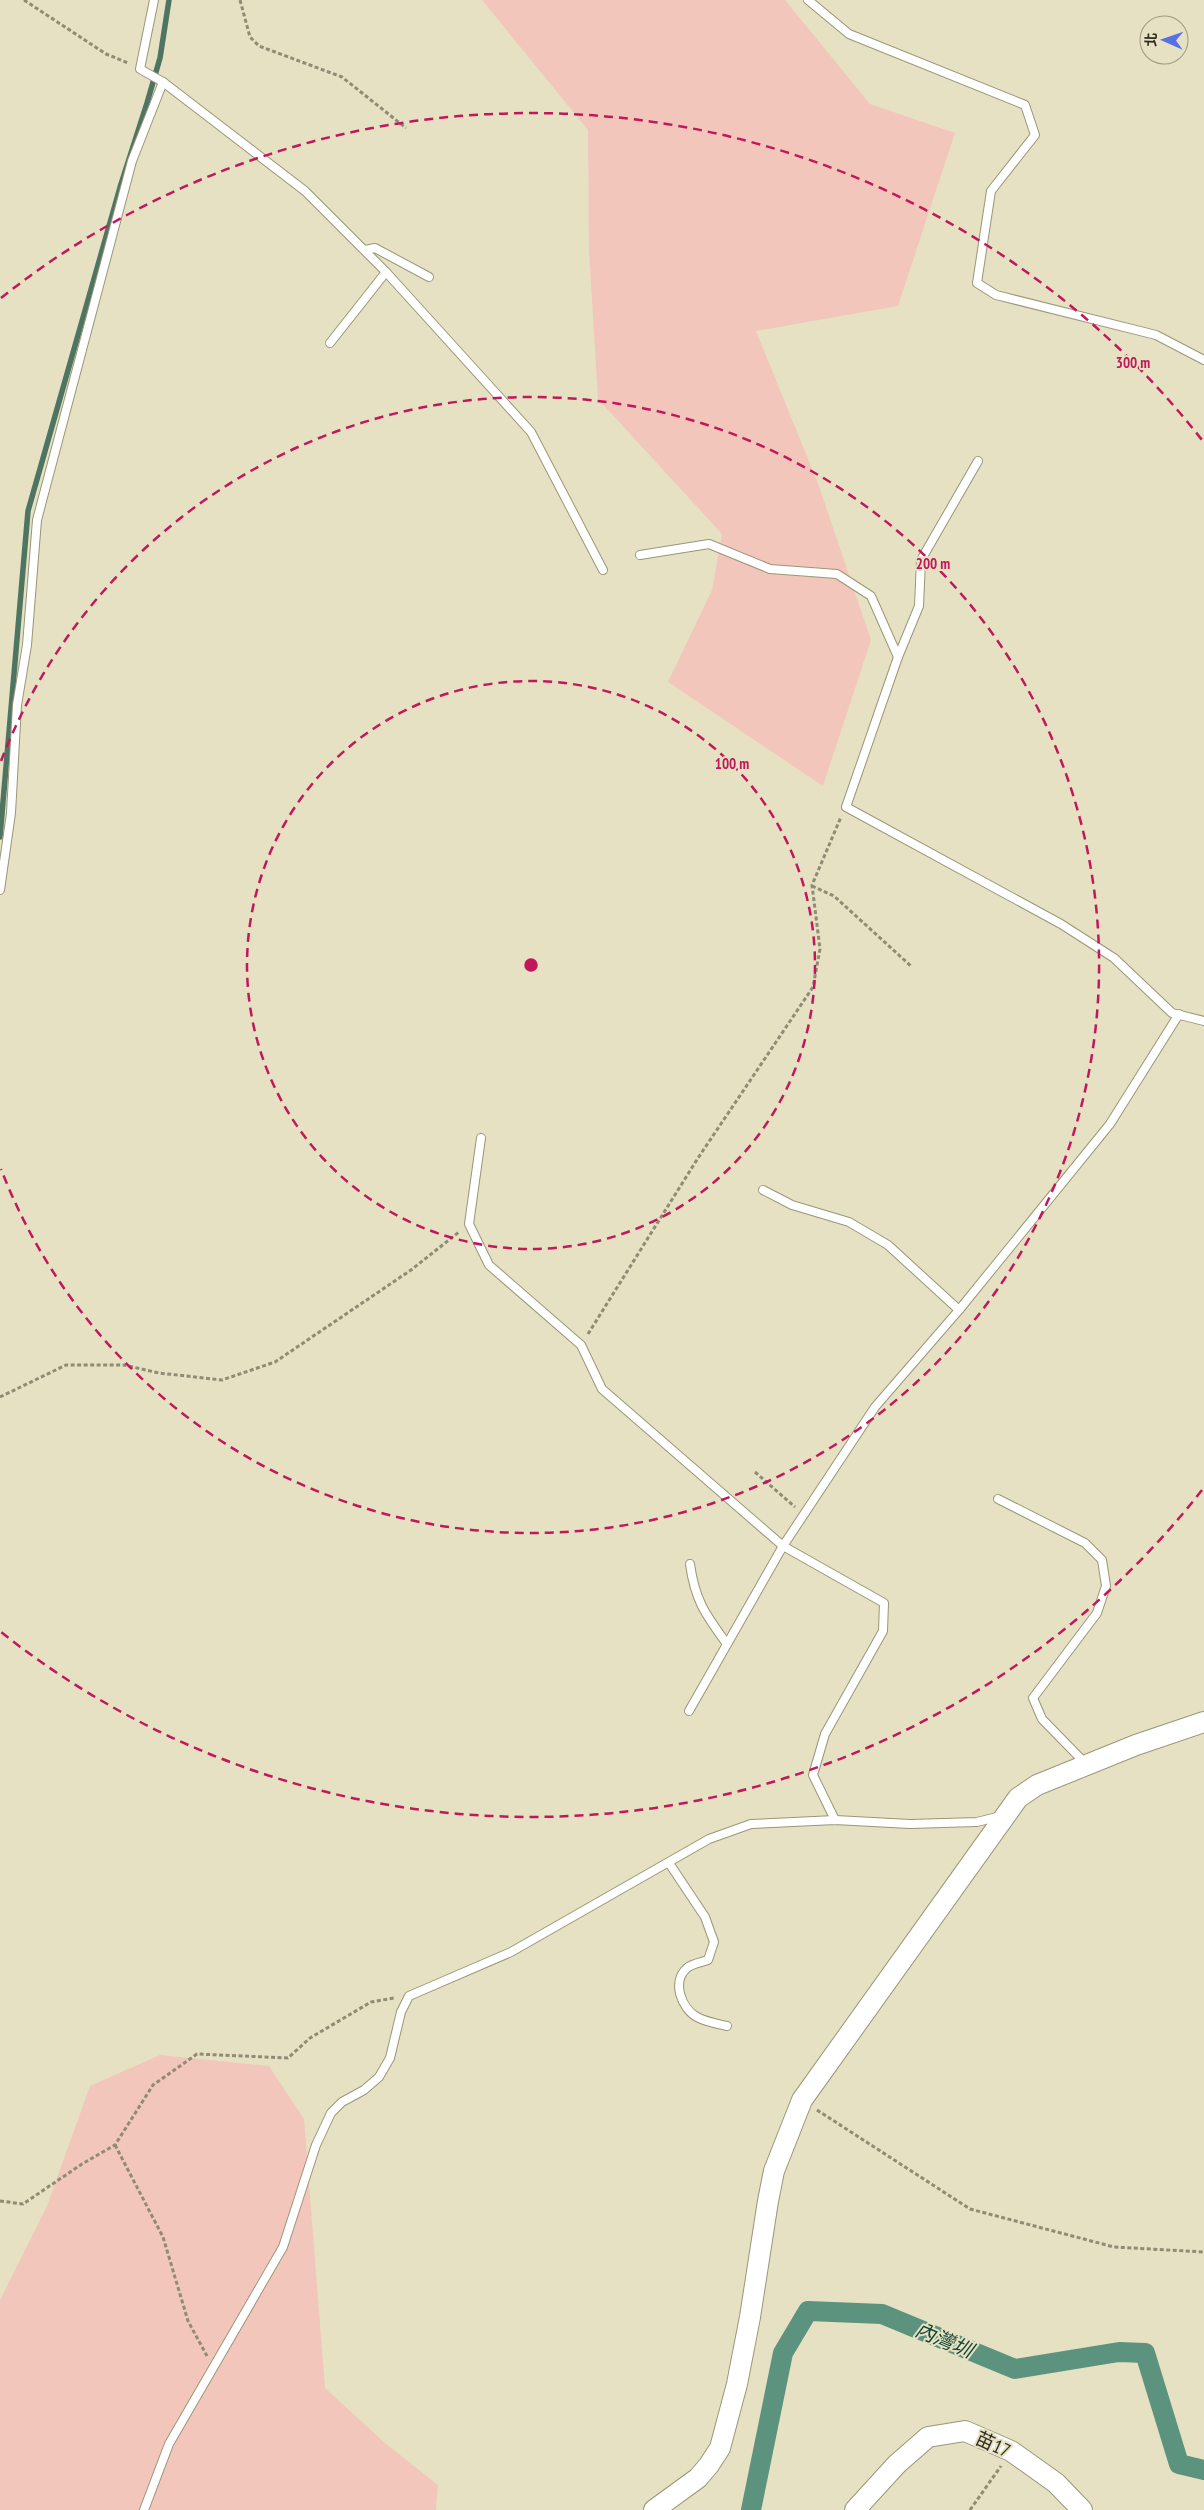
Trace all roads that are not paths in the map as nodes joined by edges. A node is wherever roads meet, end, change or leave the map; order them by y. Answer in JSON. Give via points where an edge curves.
{"nodes":[{"id":1,"x":154,"y":0,"type":"edge"},
{"id":2,"x":808,"y":0,"type":"edge"},
{"id":3,"x":163,"y":82,"type":"junction"},
{"id":4,"x":365,"y":250,"type":"junction"},
{"id":5,"x":386,"y":272,"type":"junction"},
{"id":6,"x":429,"y":277,"type":"dead end"},
{"id":7,"x":330,"y":343,"type":"dead end"},
{"id":8,"x":1204,"y":360,"type":"edge"},
{"id":9,"x":978,"y":461,"type":"dead end"},
{"id":10,"x":640,"y":555,"type":"dead end"},
{"id":11,"x":603,"y":570,"type":"dead end"},
{"id":12,"x":898,"y":657,"type":"junction"},
{"id":13,"x":0,"y":890,"type":"edge"},
{"id":14,"x":1178,"y":1014,"type":"junction"},
{"id":15,"x":1204,"y":1020,"type":"edge"},
{"id":16,"x":481,"y":1138,"type":"dead end"},
{"id":17,"x":763,"y":1190,"type":"dead end"},
{"id":18,"x":960,"y":1310,"type":"junction"},
{"id":19,"x":998,"y":1499,"type":"dead end"},
{"id":20,"x":783,"y":1546,"type":"junction"},
{"id":21,"x":690,"y":1564,"type":"dead end"},
{"id":22,"x":727,"y":1644,"type":"junction"},
{"id":23,"x":689,"y":1711,"type":"dead end"},
{"id":24,"x":1204,"y":1722,"type":"edge"},
{"id":25,"x":1086,"y":1765,"type":"junction"},
{"id":26,"x":1003,"y":1816,"type":"junction"},
{"id":27,"x":835,"y":1820,"type":"junction"},
{"id":28,"x":669,"y":1863,"type":"junction"},
{"id":29,"x":727,"y":2026,"type":"dead end"},
{"id":30,"x":144,"y":2510,"type":"edge"},
{"id":31,"x":654,"y":2510,"type":"edge"},
{"id":32,"x":855,"y":2510,"type":"edge"},
{"id":33,"x":1082,"y":2510,"type":"edge"}],
"edges":[{"from":1,"to":3,"type":"lane","via":[[140,68]]},
{"from":2,"to":8,"type":"lane","via":[[849,34],[1026,105],[1035,135],[991,191],[977,283],[996,296],[1156,335]]},
{"from":3,"to":4,"type":"lane","via":[[305,191]]},
{"from":3,"to":13,"type":"lane","via":[[132,161],[38,520],[27,645],[16,705],[10,813]]},
{"from":4,"to":5,"type":"lane"},
{"from":4,"to":6,"type":"lane","via":[[375,248]]},
{"from":5,"to":7,"type":"lane"},
{"from":5,"to":11,"type":"lane","via":[[531,432]]},
{"from":9,"to":12,"type":"lane","via":[[921,560],[919,606]]},
{"from":10,"to":12,"type":"lane","via":[[709,544],[770,569],[837,574],[871,596]]},
{"from":12,"to":14,"type":"lane","via":[[846,807],[1061,924],[1114,958]]},
{"from":14,"to":15,"type":"lane"},
{"from":14,"to":18,"type":"lane","via":[[1110,1124]]},
{"from":16,"to":20,"type":"lane","via":[[469,1224],[489,1265],[581,1345],[602,1389]]},
{"from":17,"to":18,"type":"lane","via":[[792,1205],[848,1222],[888,1244]]},
{"from":18,"to":20,"type":"lane","via":[[874,1407]]},
{"from":19,"to":25,"type":"lane","via":[[1086,1543],[1102,1560],[1106,1586],[1096,1613],[1033,1698],[1042,1719]]},
{"from":20,"to":22,"type":"lane"},
{"from":20,"to":27,"type":"lane","via":[[884,1604],[883,1631],[825,1734],[813,1775]]},
{"from":21,"to":22,"type":"lane","via":[[693,1589],[705,1614]]},
{"from":22,"to":23,"type":"lane"},
{"from":24,"to":25,"type":"street"},
{"from":25,"to":26,"type":"street","via":[[1037,1785],[1018,1798]]},
{"from":26,"to":27,"type":"lane","via":[[978,1822],[910,1824]]},
{"from":26,"to":31,"type":"street","via":[[802,2100],[773,2179],[737,2384],[720,2448],[698,2478]]},
{"from":27,"to":28,"type":"lane","via":[[751,1824],[709,1839]]},
{"from":28,"to":29,"type":"lane","via":[[705,1916],[714,1942],[708,1960],[687,1967],[680,1977],[685,2007],[698,2018]]},
{"from":28,"to":30,"type":"lane","via":[[511,1952],[409,1996],[401,2012],[390,2058],[380,2077],[331,2113],[316,2145],[283,2247],[169,2444]]},
{"from":32,"to":33,"type":"street","name":"苗17","number":"苗17","via":[[897,2464],[928,2437],[965,2431],[1011,2451],[1056,2483]]}]}
